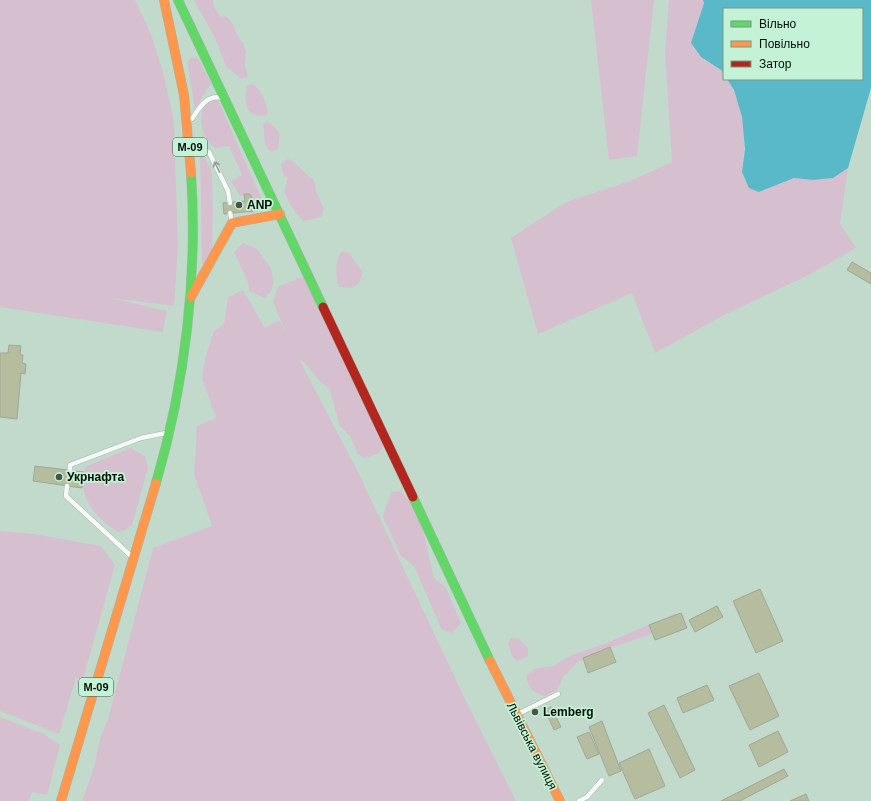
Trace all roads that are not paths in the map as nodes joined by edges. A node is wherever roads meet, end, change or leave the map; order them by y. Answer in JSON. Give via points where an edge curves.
{"nodes":[{"id":1,"x":164,"y":0,"type":"edge"},
{"id":2,"x":178,"y":0,"type":"edge"},
{"id":3,"x":226,"y":99,"type":"junction"},
{"id":4,"x":188,"y":125,"type":"junction"},
{"id":5,"x":190,"y":143,"type":"junction"},
{"id":6,"x":230,"y":203,"type":"dead end"},
{"id":7,"x":230,"y":213,"type":"dead end"},
{"id":8,"x":280,"y":214,"type":"junction"},
{"id":9,"x":232,"y":223,"type":"junction"},
{"id":10,"x":191,"y":297,"type":"junction"},
{"id":11,"x":170,"y":432,"type":"junction"},
{"id":12,"x":70,"y":471,"type":"dead end"},
{"id":13,"x":67,"y":486,"type":"dead end"},
{"id":14,"x":133,"y":558,"type":"junction"},
{"id":15,"x":558,"y":694,"type":"dead end"},
{"id":16,"x":516,"y":714,"type":"junction"},
{"id":17,"x":602,"y":780,"type":"dead end"},
{"id":18,"x":61,"y":801,"type":"edge"},
{"id":19,"x":560,"y":801,"type":"edge"},
{"id":20,"x":579,"y":801,"type":"edge"}],
"edges":[{"from":1,"to":4,"type":"main road","number":"М-09","via":[[175,42]]},
{"from":2,"to":3,"type":"main road","name":"Львівська вулиця"},
{"from":3,"to":4,"type":"lane","via":[[218,96],[208,98]]},
{"from":3,"to":8,"type":"main road","name":"Львівська вулиця"},
{"from":4,"to":5,"type":"main road","number":"М-09"},
{"from":6,"to":5,"type":"lane","one_way":true,"via":[[228,191],[209,152]]},
{"from":5,"to":10,"type":"main road","number":"М-09","via":[[194,216]]},
{"from":7,"to":9,"type":"lane"},
{"from":8,"to":9,"type":"main road"},
{"from":8,"to":16,"type":"main road","name":"Львівська вулиця"},
{"from":9,"to":10,"type":"main road"},
{"from":10,"to":11,"type":"main road","number":"М-09"},
{"from":11,"to":12,"type":"lane","via":[[141,438],[70,465]]},
{"from":11,"to":14,"type":"main road","number":"М-09"},
{"from":13,"to":14,"type":"lane","via":[[66,496]]},
{"from":14,"to":18,"type":"main road","number":"М-09"},
{"from":15,"to":16,"type":"lane"},
{"from":16,"to":19,"type":"main road","name":"Львівська вулиця"},
{"from":17,"to":20,"type":"lane","via":[[587,797]]}]}
